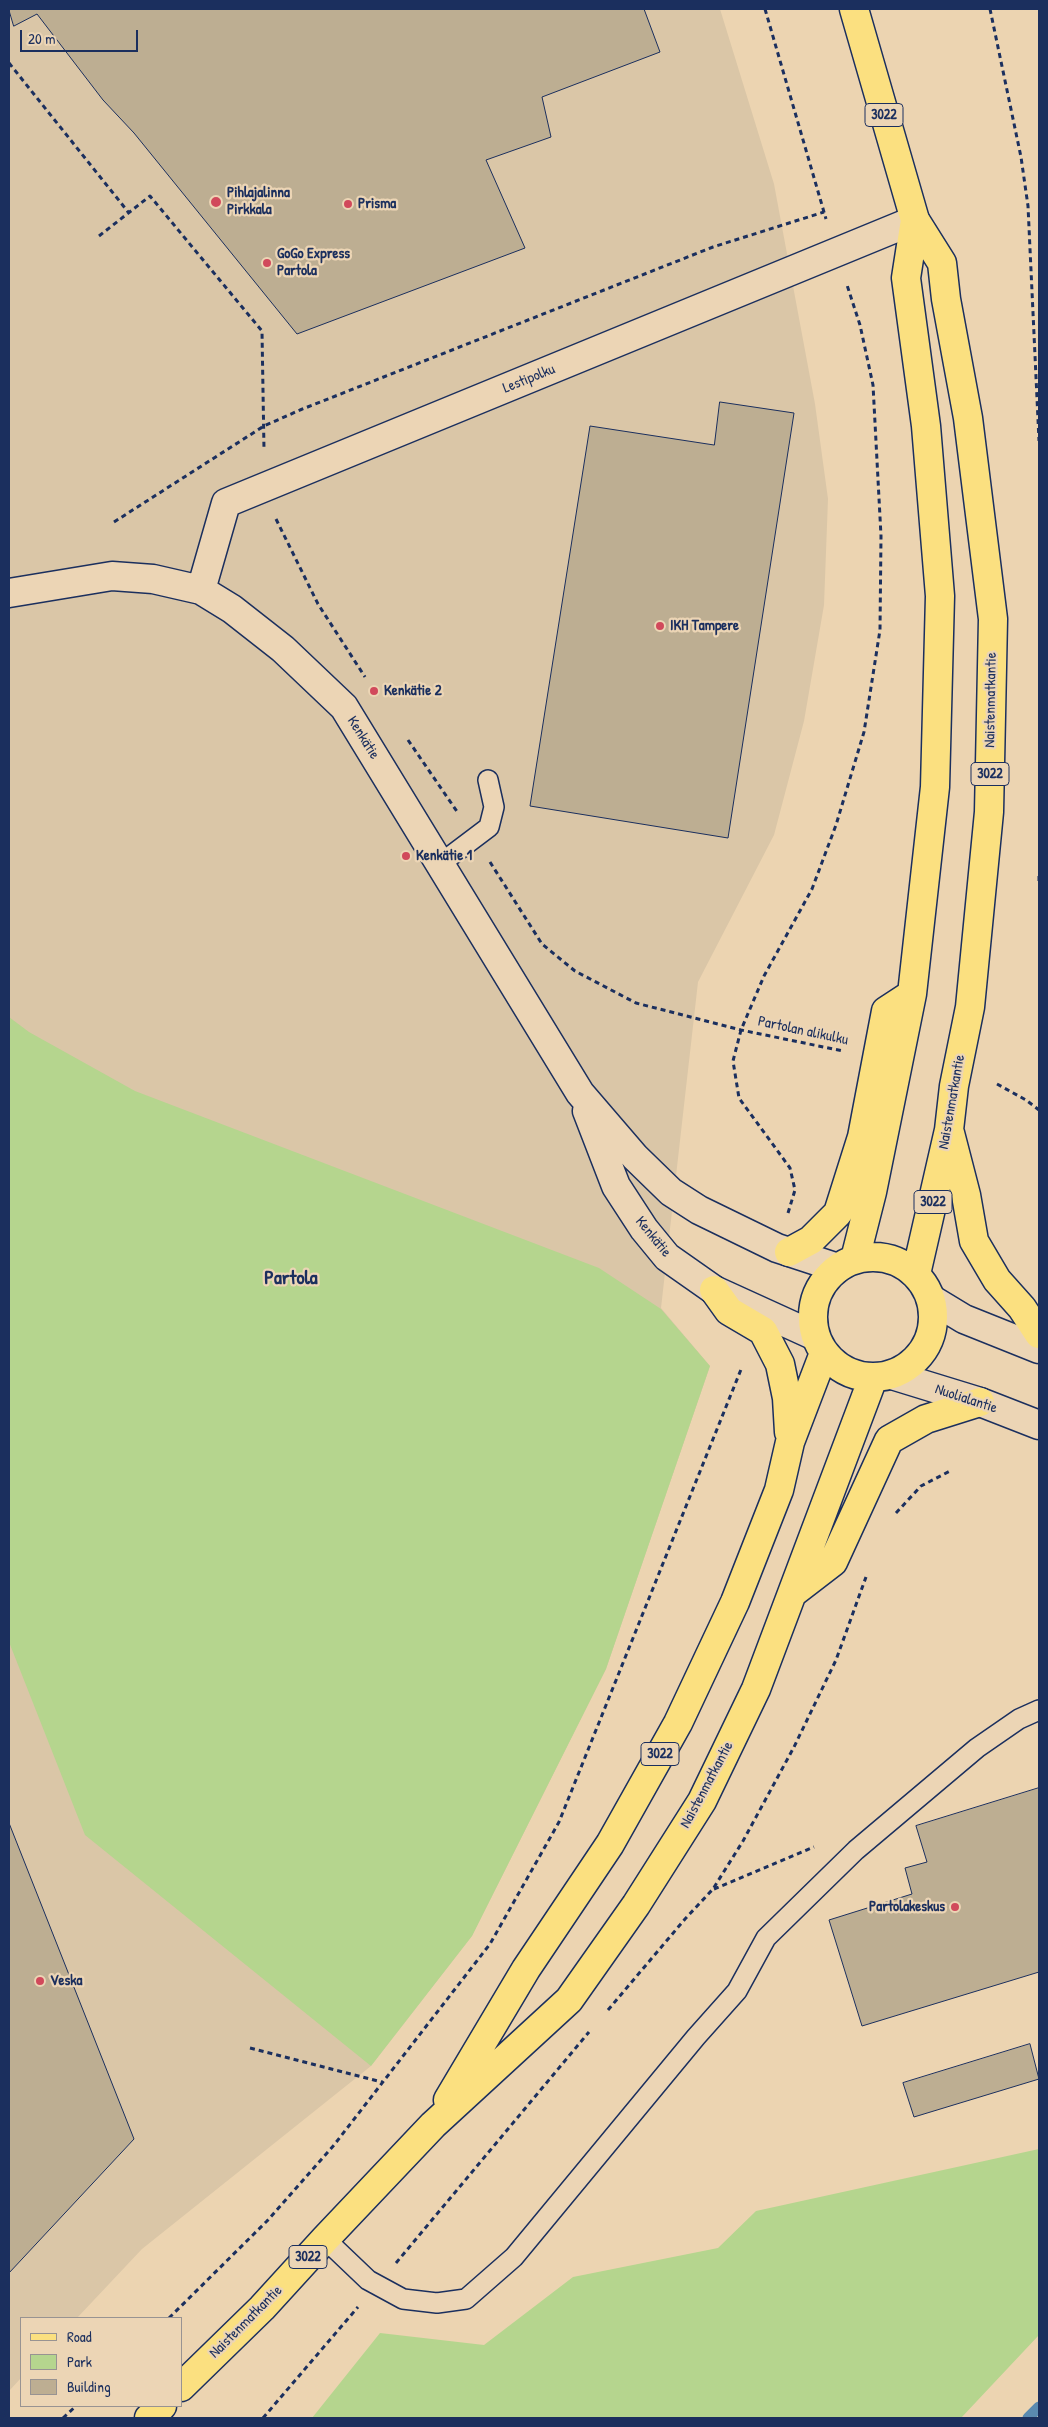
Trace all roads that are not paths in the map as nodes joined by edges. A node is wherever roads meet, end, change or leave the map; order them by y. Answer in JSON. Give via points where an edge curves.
{"nodes":[{"id":1,"x":854,"y":9,"type":"edge"},
{"id":2,"x":915,"y":220,"type":"junction"},
{"id":3,"x":201,"y":590,"type":"junction"},
{"id":4,"x":9,"y":593,"type":"edge"},
{"id":5,"x":488,"y":780,"type":"dead end"},
{"id":6,"x":440,"y":864,"type":"junction"},
{"id":7,"x":912,"y":994,"type":"junction"},
{"id":8,"x":580,"y":1093,"type":"junction"},
{"id":9,"x":950,"y":1130,"type":"junction"},
{"id":10,"x":783,"y":1250,"type":"junction"},
{"id":11,"x":846,"y":1264,"type":"junction"},
{"id":12,"x":916,"y":1274,"type":"junction"},
{"id":13,"x":714,"y":1290,"type":"junction"},
{"id":14,"x":931,"y":1299,"type":"junction"},
{"id":15,"x":1039,"y":1334,"type":"edge"},
{"id":16,"x":819,"y":1344,"type":"junction"},
{"id":17,"x":1039,"y":1349,"type":"edge"},
{"id":18,"x":882,"y":1377,"type":"junction"},
{"id":19,"x":980,"y":1402,"type":"junction"},
{"id":20,"x":1039,"y":1425,"type":"edge"},
{"id":21,"x":790,"y":1442,"type":"junction"},
{"id":22,"x":794,"y":1592,"type":"junction"},
{"id":23,"x":1039,"y":1710,"type":"edge"},
{"id":24,"x":433,"y":2125,"type":"junction"},
{"id":25,"x":325,"y":2238,"type":"junction"},
{"id":26,"x":182,"y":2386,"type":"edge"},
{"id":27,"x":161,"y":2407,"type":"edge"},
{"id":28,"x":149,"y":2418,"type":"edge"}],
"edges":[{"from":1,"to":2,"type":"main road","name":"Naistenmatkantie","number":"3022"},
{"from":2,"to":3,"type":"street","name":"Lestipolku","via":[[226,503]]},
{"from":2,"to":7,"type":"main road","name":"Naistenmatkantie","number":"3022","via":[[906,278],[926,426],[940,596],[935,787]]},
{"from":2,"to":9,"type":"main road","name":"Naistenmatkantie","number":"3022","via":[[942,263],[969,428],[993,620],[989,812],[970,1007],[954,1086]]},
{"from":3,"to":4,"type":"street","name":"Kenkätie","via":[[153,579],[112,576]]},
{"from":3,"to":6,"type":"street","name":"Kenkätie","via":[[284,649],[344,707]]},
{"from":5,"to":6,"type":"lane","via":[[494,807],[489,827]]},
{"from":6,"to":8,"type":"street","name":"Kenkätie"},
{"from":7,"to":10,"type":"main road","via":[[886,1011],[862,1137],[838,1213],[811,1240]]},
{"from":7,"to":11,"type":"main road","name":"Naistenmatkantie","number":"3022","via":[[872,1192]]},
{"from":8,"to":10,"type":"street","name":"Kenkätie","via":[[635,1157],[671,1192],[699,1210]]},
{"from":8,"to":13,"type":"street","name":"Kenkätie","via":[[616,1186],[644,1229],[667,1257]]},
{"from":9,"to":12,"type":"main road","name":"Naistenmatkantie","number":"3022"},
{"from":9,"to":15,"type":"main road","via":[[974,1241],[997,1280],[1022,1308]]},
{"from":10,"to":11,"type":"street","name":"Kenkätie"},
{"from":11,"to":12,"type":"main road","via":[[874,1257],[892,1260]]},
{"from":11,"to":16,"type":"main road","via":[[824,1281],[816,1298],[813,1317]]},
{"from":12,"to":14,"type":"main road"},
{"from":13,"to":16,"type":"street","name":"Kenkätie"},
{"from":13,"to":21,"type":"main road","via":[[729,1311],[763,1331],[780,1364],[787,1398]]},
{"from":14,"to":17,"type":"street","via":[[964,1319]]},
{"from":14,"to":18,"type":"main road","via":[[934,1318],[922,1354],[908,1367]]},
{"from":16,"to":18,"type":"main road","via":[[837,1366],[846,1371],[854,1375]]},
{"from":16,"to":21,"type":"main road","name":"Naistenmatkantie","number":"3022"},
{"from":18,"to":19,"type":"street","name":"Nuolialantie"},
{"from":18,"to":22,"type":"main road","name":"Naistenmatkantie","number":"3022","via":[[856,1418]]},
{"from":19,"to":20,"type":"street","name":"Nuolialantie"},
{"from":19,"to":22,"type":"main road","via":[[926,1418],[889,1440],[833,1562]]},
{"from":21,"to":24,"type":"main road","name":"Naistenmatkantie","number":"3022","via":[[779,1490],[735,1602],[678,1723],[610,1844],[526,1969]]},
{"from":22,"to":24,"type":"main road","name":"Naistenmatkantie","number":"3022","via":[[756,1689],[702,1800],[636,1905],[569,2000]]},
{"from":23,"to":25,"type":"lane","via":[[1019,1718],[977,1748],[856,1850],[766,1938],[737,1991],[514,2257],[466,2299],[437,2303],[403,2299],[368,2280]]},
{"from":24,"to":25,"type":"main road","name":"Naistenmatkantie","number":"3022"},
{"from":25,"to":26,"type":"main road","name":"Naistenmatkantie","number":"3022","via":[[262,2308]]},
{"from":27,"to":28,"type":"main road"}]}
